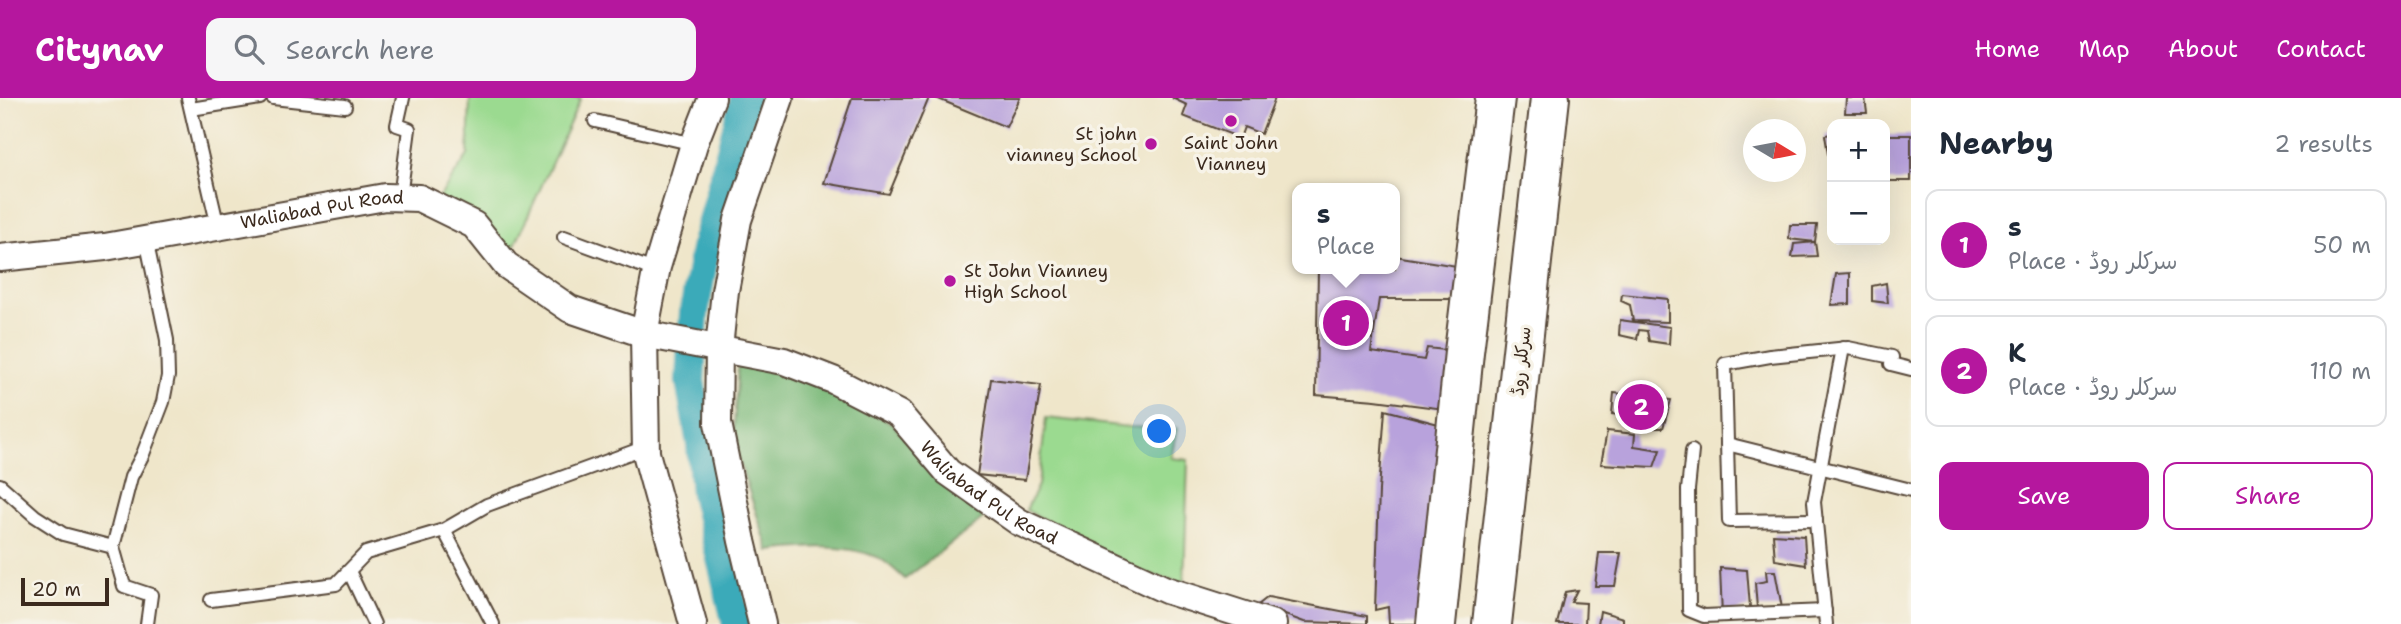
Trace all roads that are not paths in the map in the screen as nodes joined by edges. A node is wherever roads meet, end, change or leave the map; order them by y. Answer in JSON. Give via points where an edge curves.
{"nodes":[{"id":1,"x":260,"y":98,"type":"edge"},
{"id":2,"x":273,"y":98,"type":"edge"},
{"id":3,"x":403,"y":98,"type":"edge"},
{"id":4,"x":712,"y":98,"type":"edge"},
{"id":5,"x":780,"y":98,"type":"edge"},
{"id":6,"x":1495,"y":98,"type":"edge"},
{"id":7,"x":1550,"y":98,"type":"edge"},
{"id":8,"x":189,"y":104,"type":"edge"},
{"id":9,"x":345,"y":106,"type":"dead end"},
{"id":10,"x":595,"y":121,"type":"dead end"},
{"id":11,"x":694,"y":144,"type":"junction"},
{"id":12,"x":400,"y":197,"type":"junction"},
{"id":13,"x":218,"y":227,"type":"junction"},
{"id":14,"x":564,"y":237,"type":"dead end"},
{"id":15,"x":146,"y":239,"type":"junction"},
{"id":16,"x":0,"y":258,"type":"edge"},
{"id":17,"x":656,"y":271,"type":"junction"},
{"id":18,"x":644,"y":334,"type":"junction"},
{"id":19,"x":719,"y":348,"type":"junction"},
{"id":20,"x":1843,"y":348,"type":"junction"},
{"id":21,"x":1911,"y":369,"type":"edge"},
{"id":22,"x":1727,"y":444,"type":"junction"},
{"id":23,"x":646,"y":446,"type":"junction"},
{"id":24,"x":1692,"y":451,"type":"dead end"},
{"id":25,"x":1820,"y":468,"type":"junction"},
{"id":26,"x":0,"y":485,"type":"edge"},
{"id":27,"x":1910,"y":486,"type":"edge"},
{"id":28,"x":1816,"y":520,"type":"junction"},
{"id":29,"x":444,"y":530,"type":"junction"},
{"id":30,"x":113,"y":547,"type":"junction"},
{"id":31,"x":349,"y":571,"type":"junction"},
{"id":32,"x":211,"y":600,"type":"dead end"},
{"id":33,"x":1826,"y":617,"type":"edge"},
{"id":34,"x":147,"y":624,"type":"edge"},
{"id":35,"x":374,"y":624,"type":"edge"},
{"id":36,"x":493,"y":624,"type":"edge"},
{"id":37,"x":693,"y":624,"type":"edge"},
{"id":38,"x":762,"y":624,"type":"edge"},
{"id":39,"x":1273,"y":624,"type":"edge"},
{"id":40,"x":1436,"y":624,"type":"edge"},
{"id":41,"x":1492,"y":624,"type":"edge"}],
"edges":[{"from":1,"to":8,"type":"lane"},
{"from":2,"to":9,"type":"lane"},
{"from":3,"to":12,"type":"lane","via":[[397,125],[408,129]]},
{"from":4,"to":11,"type":"street"},
{"from":5,"to":19,"type":"street","via":[[738,220]]},
{"from":6,"to":40,"type":"main road"},
{"from":7,"to":41,"type":"main road","name":"سرکلر روڈ"},
{"from":8,"to":13,"type":"lane"},
{"from":10,"to":11,"type":"lane"},
{"from":11,"to":17,"type":"street"},
{"from":12,"to":13,"type":"street","name":"Waliabad Pul Road"},
{"from":12,"to":18,"type":"street","name":"Waliabad Pul Road","via":[[419,198],[474,225],[506,265],[570,309]]},
{"from":13,"to":15,"type":"street","name":"Waliabad Pul Road"},
{"from":14,"to":17,"type":"lane"},
{"from":15,"to":16,"type":"street","name":"Waliabad Pul Road"},
{"from":15,"to":30,"type":"lane","via":[[167,340],[168,376],[144,454],[131,477]]},
{"from":17,"to":18,"type":"street"},
{"from":18,"to":19,"type":"street","name":"Waliabad Pul Road"},
{"from":18,"to":23,"type":"street"},
{"from":19,"to":38,"type":"street","via":[[718,423]]},
{"from":19,"to":39,"type":"street","name":"Waliabad Pul Road","via":[[784,361],[833,380],[899,414],[948,472],[1019,522],[1166,590]]},
{"from":20,"to":21,"type":"lane","via":[[1892,357],[1891,364]]},
{"from":20,"to":22,"type":"lane","via":[[1725,364]]},
{"from":20,"to":25,"type":"lane"},
{"from":22,"to":25,"type":"lane"},
{"from":22,"to":28,"type":"lane","via":[[1729,521]]},
{"from":23,"to":29,"type":"lane","via":[[487,505]]},
{"from":23,"to":37,"type":"street"},
{"from":24,"to":33,"type":"lane","via":[[1689,610],[1704,615]]},
{"from":25,"to":27,"type":"lane"},
{"from":25,"to":28,"type":"lane"},
{"from":26,"to":30,"type":"lane","via":[[34,516],[63,534]]},
{"from":28,"to":33,"type":"lane"},
{"from":29,"to":31,"type":"lane","via":[[366,553]]},
{"from":29,"to":36,"type":"lane"},
{"from":30,"to":34,"type":"lane","via":[[124,586],[151,595]]},
{"from":31,"to":32,"type":"lane","via":[[335,584]]},
{"from":31,"to":35,"type":"lane"}]}
